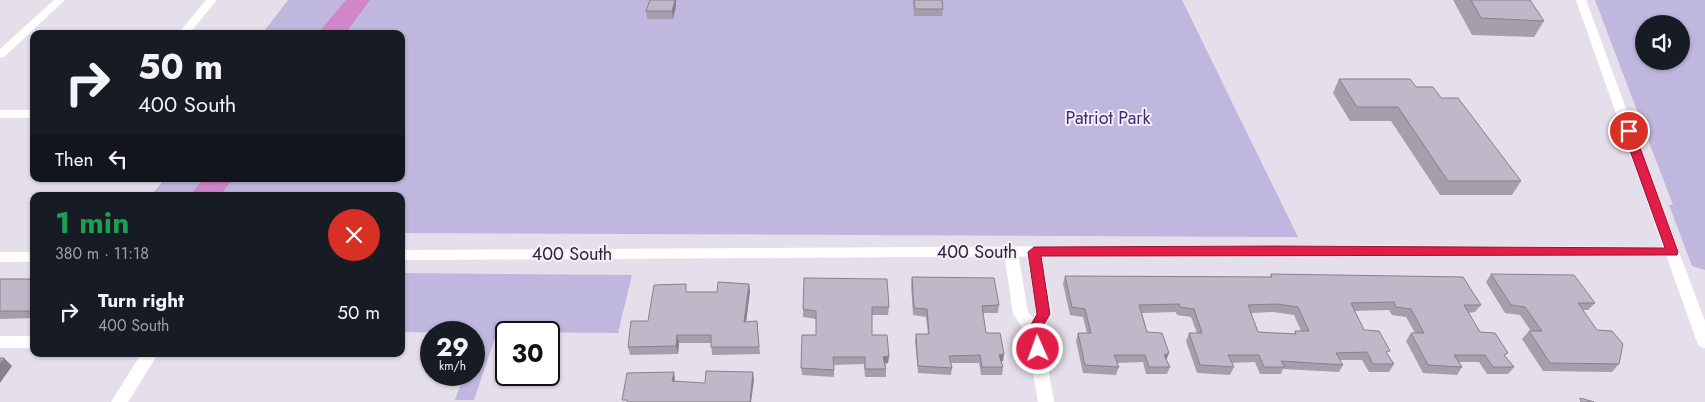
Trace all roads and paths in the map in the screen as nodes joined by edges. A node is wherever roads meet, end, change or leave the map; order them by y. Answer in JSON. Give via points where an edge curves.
{"nodes":[{"id":1,"x":60,"y":0,"type":"edge"},
{"id":2,"x":212,"y":0,"type":"edge"},
{"id":3,"x":1581,"y":0,"type":"edge"},
{"id":4,"x":186,"y":30,"type":"edge"},
{"id":5,"x":0,"y":55,"type":"edge"},
{"id":6,"x":0,"y":114,"type":"edge"},
{"id":7,"x":30,"y":114,"type":"edge"},
{"id":8,"x":1011,"y":252,"type":"junction"},
{"id":9,"x":1034,"y":252,"type":"junction"},
{"id":10,"x":1672,"y":252,"type":"junction"},
{"id":11,"x":405,"y":255,"type":"edge"},
{"id":12,"x":0,"y":257,"type":"edge"},
{"id":13,"x":30,"y":257,"type":"edge"},
{"id":14,"x":1034,"y":330,"type":"junction"},
{"id":15,"x":0,"y":342,"type":"edge"},
{"id":16,"x":30,"y":342,"type":"edge"},
{"id":17,"x":1705,"y":342,"type":"edge"},
{"id":18,"x":148,"y":357,"type":"edge"},
{"id":19,"x":119,"y":402,"type":"edge"},
{"id":20,"x":1046,"y":402,"type":"edge"}],
"edges":[{"from":1,"to":5,"type":"street"},
{"from":2,"to":4,"type":"street"},
{"from":3,"to":10,"type":"street"},
{"from":6,"to":7,"type":"street"},
{"from":8,"to":9,"type":"street","name":"400 South"},
{"from":8,"to":11,"type":"street","name":"400 South"},
{"from":8,"to":14,"type":"street","via":[[1021,314]]},
{"from":9,"to":10,"type":"street","name":"400 South"},
{"from":9,"to":14,"type":"street","via":[[1044,314]]},
{"from":10,"to":17,"type":"street"},
{"from":12,"to":13,"type":"street"},
{"from":14,"to":20,"type":"street"},
{"from":15,"to":16,"type":"street"},
{"from":18,"to":19,"type":"street"}]}
